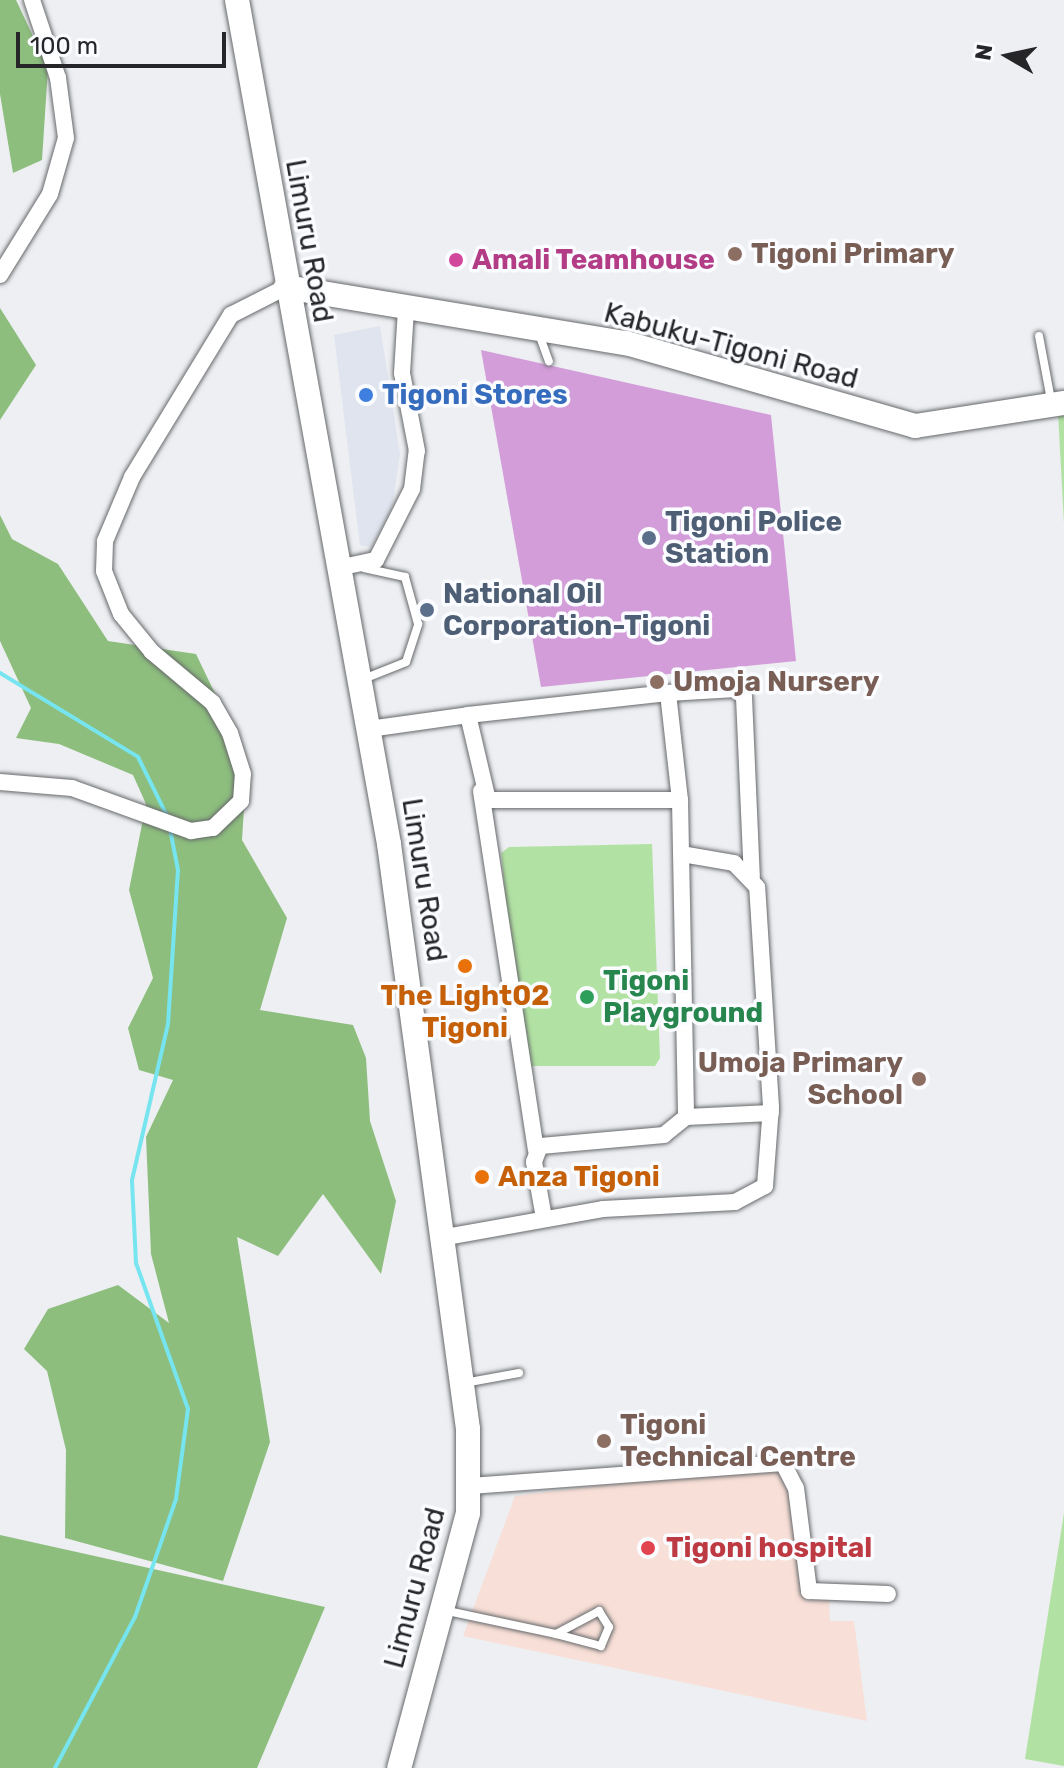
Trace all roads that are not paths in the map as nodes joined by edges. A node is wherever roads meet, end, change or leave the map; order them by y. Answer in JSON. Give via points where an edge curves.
{"nodes":[{"id":1,"x":32,"y":0,"type":"edge"},
{"id":2,"x":237,"y":0,"type":"edge"},
{"id":3,"x":0,"y":275,"type":"edge"},
{"id":4,"x":286,"y":287,"type":"junction"},
{"id":5,"x":406,"y":310,"type":"junction"},
{"id":6,"x":538,"y":330,"type":"junction"},
{"id":7,"x":1039,"y":336,"type":"dead end"},
{"id":8,"x":549,"y":361,"type":"dead end"},
{"id":9,"x":1058,"y":404,"type":"edge"},
{"id":10,"x":349,"y":567,"type":"junction"},
{"id":11,"x":359,"y":680,"type":"junction"},
{"id":12,"x":668,"y":693,"type":"junction"},
{"id":13,"x":468,"y":715,"type":"junction"},
{"id":14,"x":369,"y":729,"type":"junction"},
{"id":15,"x":0,"y":782,"type":"edge"},
{"id":16,"x":481,"y":791,"type":"junction"},
{"id":17,"x":680,"y":800,"type":"junction"},
{"id":18,"x":682,"y":854,"type":"junction"},
{"id":19,"x":752,"y":877,"type":"junction"},
{"id":20,"x":771,"y":1113,"type":"junction"},
{"id":21,"x":686,"y":1117,"type":"junction"},
{"id":22,"x":536,"y":1150,"type":"junction"},
{"id":23,"x":544,"y":1218,"type":"junction"},
{"id":24,"x":446,"y":1237,"type":"junction"},
{"id":25,"x":519,"y":1373,"type":"dead end"},
{"id":26,"x":463,"y":1383,"type":"junction"},
{"id":27,"x":470,"y":1486,"type":"junction"},
{"id":28,"x":888,"y":1594,"type":"dead end"},
{"id":29,"x":442,"y":1610,"type":"junction"},
{"id":30,"x":556,"y":1634,"type":"junction"},
{"id":31,"x":399,"y":1768,"type":"edge"}],
"edges":[{"from":1,"to":3,"type":"street","via":[[58,78],[66,138],[50,194]]},
{"from":2,"to":4,"type":"main road","name":"Limuru Road"},
{"from":4,"to":5,"type":"main road","name":"Kabuku-Tigoni Road"},
{"from":4,"to":10,"type":"main road","name":"Limuru Road"},
{"from":4,"to":15,"type":"street","via":[[231,315],[132,477],[105,541],[104,571],[121,614],[213,703],[230,733],[243,774],[241,801],[213,828],[191,831],[72,788]]},
{"from":5,"to":6,"type":"main road","name":"Kabuku-Tigoni Road"},
{"from":5,"to":10,"type":"street","via":[[402,373],[417,451],[412,489],[381,553]]},
{"from":6,"to":8,"type":"lane"},
{"from":6,"to":9,"type":"main road","name":"Kabuku-Tigoni Road","via":[[626,343],[915,426]]},
{"from":7,"to":9,"type":"lane"},
{"from":10,"to":11,"type":"main road","name":"Limuru Road"},
{"from":10,"to":11,"type":"lane","via":[[405,577],[418,624],[406,662]]},
{"from":11,"to":14,"type":"main road","name":"Limuru Road"},
{"from":12,"to":13,"type":"street"},
{"from":12,"to":17,"type":"street"},
{"from":12,"to":19,"type":"street","via":[[736,689],[744,697]]},
{"from":13,"to":14,"type":"street"},
{"from":13,"to":16,"type":"street"},
{"from":14,"to":24,"type":"main road","name":"Limuru Road"},
{"from":16,"to":17,"type":"street","via":[[502,801]]},
{"from":16,"to":22,"type":"street"},
{"from":17,"to":18,"type":"street"},
{"from":18,"to":19,"type":"street","via":[[734,863]]},
{"from":18,"to":21,"type":"street"},
{"from":19,"to":20,"type":"street"},
{"from":20,"to":21,"type":"street"},
{"from":20,"to":23,"type":"street","via":[[769,1171],[753,1198]]},
{"from":21,"to":22,"type":"street","via":[[664,1135],[553,1142]]},
{"from":22,"to":23,"type":"street"},
{"from":23,"to":24,"type":"street"},
{"from":24,"to":26,"type":"main road","name":"Limuru Road"},
{"from":25,"to":26,"type":"lane"},
{"from":26,"to":27,"type":"main road","name":"Limuru Road"},
{"from":27,"to":28,"type":"street","via":[[778,1461],[787,1465],[796,1488],[809,1591]]},
{"from":27,"to":29,"type":"main road","name":"Limuru Road"},
{"from":29,"to":30,"type":"lane"},
{"from":29,"to":31,"type":"main road","name":"Limuru Road"},
{"from":30,"to":30,"type":"lane","via":[[601,1646],[608,1619],[592,1611]]}]}
